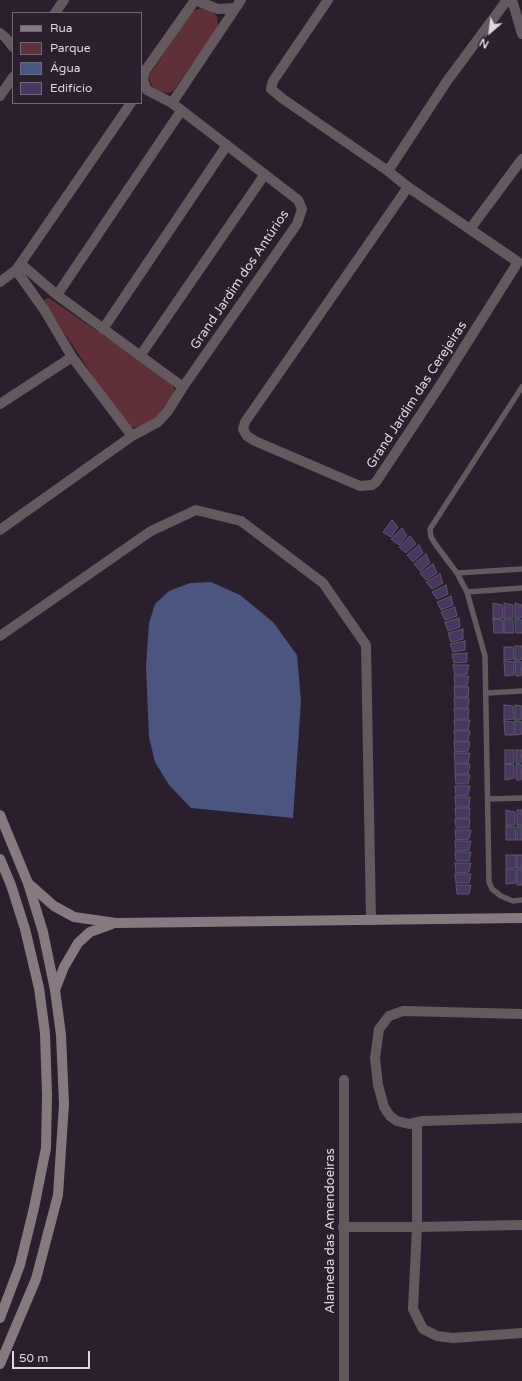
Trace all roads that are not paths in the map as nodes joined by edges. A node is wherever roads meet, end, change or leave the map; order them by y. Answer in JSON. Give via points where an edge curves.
{"nodes":[{"id":1,"x":64,"y":0,"type":"edge"},
{"id":2,"x":328,"y":0,"type":"edge"},
{"id":3,"x":507,"y":0,"type":"edge"},
{"id":4,"x":512,"y":0,"type":"edge"},
{"id":5,"x":238,"y":4,"type":"edge"},
{"id":6,"x":57,"y":12,"type":"edge"},
{"id":7,"x":0,"y":33,"type":"edge"},
{"id":8,"x":522,"y":34,"type":"edge"},
{"id":9,"x":12,"y":46,"type":"edge"},
{"id":10,"x":12,"y":78,"type":"edge"},
{"id":11,"x":144,"y":91,"type":"edge"},
{"id":12,"x":0,"y":96,"type":"edge"},
{"id":13,"x":172,"y":103,"type":"junction"},
{"id":14,"x":130,"y":104,"type":"edge"},
{"id":15,"x":181,"y":111,"type":"junction"},
{"id":16,"x":227,"y":144,"type":"junction"},
{"id":17,"x":522,"y":159,"type":"edge"},
{"id":18,"x":388,"y":171,"type":"junction"},
{"id":19,"x":265,"y":174,"type":"junction"},
{"id":20,"x":408,"y":188,"type":"junction"},
{"id":21,"x":470,"y":229,"type":"junction"},
{"id":22,"x":521,"y":261,"type":"edge"},
{"id":23,"x":18,"y":267,"type":"junction"},
{"id":24,"x":0,"y":282,"type":"edge"},
{"id":25,"x":57,"y":295,"type":"junction"},
{"id":26,"x":102,"y":329,"type":"junction"},
{"id":27,"x":140,"y":356,"type":"junction"},
{"id":28,"x":72,"y":357,"type":"junction"},
{"id":29,"x":183,"y":387,"type":"junction"},
{"id":30,"x":522,"y":387,"type":"edge"},
{"id":31,"x":0,"y":404,"type":"edge"},
{"id":32,"x":132,"y":436,"type":"junction"},
{"id":33,"x":0,"y":530,"type":"edge"},
{"id":34,"x":522,"y":569,"type":"edge"},
{"id":35,"x":457,"y":573,"type":"junction"},
{"id":36,"x":522,"y":588,"type":"edge"},
{"id":37,"x":467,"y":592,"type":"junction"},
{"id":38,"x":0,"y":636,"type":"edge"},
{"id":39,"x":522,"y":690,"type":"edge"},
{"id":40,"x":487,"y":693,"type":"junction"},
{"id":41,"x":522,"y":798,"type":"edge"},
{"id":42,"x":489,"y":799,"type":"junction"},
{"id":43,"x":0,"y":815,"type":"edge"},
{"id":44,"x":0,"y":859,"type":"edge"},
{"id":45,"x":28,"y":883,"type":"junction"},
{"id":46,"x":522,"y":900,"type":"edge"},
{"id":47,"x":522,"y":918,"type":"edge"},
{"id":48,"x":371,"y":920,"type":"junction"},
{"id":49,"x":116,"y":923,"type":"junction"},
{"id":50,"x":55,"y":990,"type":"junction"},
{"id":51,"x":522,"y":1014,"type":"edge"},
{"id":52,"x":344,"y":1080,"type":"dead end"},
{"id":53,"x":522,"y":1118,"type":"edge"},
{"id":54,"x":417,"y":1122,"type":"junction"},
{"id":55,"x":522,"y":1225,"type":"edge"},
{"id":56,"x":343,"y":1227,"type":"junction"},
{"id":57,"x":417,"y":1227,"type":"junction"},
{"id":58,"x":0,"y":1318,"type":"edge"},
{"id":59,"x":522,"y":1333,"type":"edge"},
{"id":60,"x":0,"y":1364,"type":"edge"},
{"id":61,"x":344,"y":1381,"type":"edge"}],
"edges":[{"from":1,"to":6,"type":"street"},
{"from":2,"to":18,"type":"street","name":"Grand Jardim das Cerejeiras","via":[[273,81],[271,89]]},
{"from":3,"to":18,"type":"street","via":[[447,81]]},
{"from":4,"to":8,"type":"street"},
{"from":5,"to":11,"type":"street","via":[[218,9],[195,0],[145,72]]},
{"from":5,"to":13,"type":"street"},
{"from":7,"to":9,"type":"street"},
{"from":10,"to":12,"type":"street"},
{"from":11,"to":13,"type":"street","name":"Grand Jardim dos Antúrios"},
{"from":13,"to":15,"type":"street","name":"Grand Jardim dos Antúrios"},
{"from":14,"to":23,"type":"street"},
{"from":15,"to":16,"type":"street","name":"Grand Jardim dos Antúrios"},
{"from":15,"to":25,"type":"street"},
{"from":16,"to":19,"type":"street","name":"Grand Jardim dos Antúrios"},
{"from":16,"to":26,"type":"street"},
{"from":17,"to":21,"type":"street"},
{"from":18,"to":20,"type":"street","name":"Grand Jardim das Cerejeiras"},
{"from":19,"to":27,"type":"street"},
{"from":19,"to":29,"type":"street","name":"Grand Jardim dos Antúrios","via":[[298,200],[302,209],[297,224]]},
{"from":20,"to":21,"type":"street","name":"Grand Jardim das Cerejeiras"},
{"from":20,"to":22,"type":"street","name":"Grand Jardim das Cerejeiras","via":[[246,422],[243,429],[255,442],[360,486],[372,485],[442,384]]},
{"from":21,"to":22,"type":"street","name":"Grand Jardim das Cerejeiras"},
{"from":23,"to":24,"type":"street"},
{"from":23,"to":25,"type":"street"},
{"from":23,"to":28,"type":"street"},
{"from":25,"to":26,"type":"street"},
{"from":26,"to":27,"type":"street"},
{"from":27,"to":29,"type":"street"},
{"from":28,"to":31,"type":"street"},
{"from":28,"to":32,"type":"street"},
{"from":29,"to":32,"type":"street","name":"Grand Jardim dos Antúrios","via":[[158,422]]},
{"from":30,"to":35,"type":"lane","via":[[430,529],[431,537]]},
{"from":32,"to":33,"type":"street","name":"Grand Jardim dos Antúrios"},
{"from":34,"to":35,"type":"lane"},
{"from":35,"to":37,"type":"lane"},
{"from":36,"to":37,"type":"lane"},
{"from":37,"to":40,"type":"lane","via":[[485,656]]},
{"from":38,"to":48,"type":"street","via":[[151,531],[196,510],[241,521],[323,583],[366,645]]},
{"from":39,"to":40,"type":"lane"},
{"from":40,"to":42,"type":"lane"},
{"from":41,"to":42,"type":"lane"},
{"from":42,"to":46,"type":"lane","via":[[489,882],[492,889],[501,896]]},
{"from":43,"to":45,"type":"main road"},
{"from":44,"to":58,"type":"main road","via":[[25,929],[39,988],[45,1033],[47,1095],[46,1148],[34,1208],[20,1265]]},
{"from":45,"to":49,"type":"main road","via":[[54,906],[74,917]]},
{"from":45,"to":50,"type":"main road","via":[[43,932]]},
{"from":47,"to":48,"type":"main road"},
{"from":48,"to":49,"type":"main road"},
{"from":49,"to":50,"type":"main road","via":[[90,932],[78,942]]},
{"from":50,"to":60,"type":"main road","via":[[61,1035],[64,1104],[58,1196],[36,1279]]},
{"from":51,"to":54,"type":"street","via":[[403,1012],[389,1016],[379,1029],[375,1058],[384,1108],[397,1121],[409,1124]]},
{"from":52,"to":56,"type":"street","name":"Alameda das Amendoeiras"},
{"from":53,"to":54,"type":"street"},
{"from":54,"to":57,"type":"street"},
{"from":55,"to":57,"type":"street"},
{"from":56,"to":57,"type":"street"},
{"from":56,"to":61,"type":"street","name":"Alameda das Amendoeiras"},
{"from":57,"to":59,"type":"street","via":[[413,1309],[423,1329],[437,1336],[453,1338]]}]}
